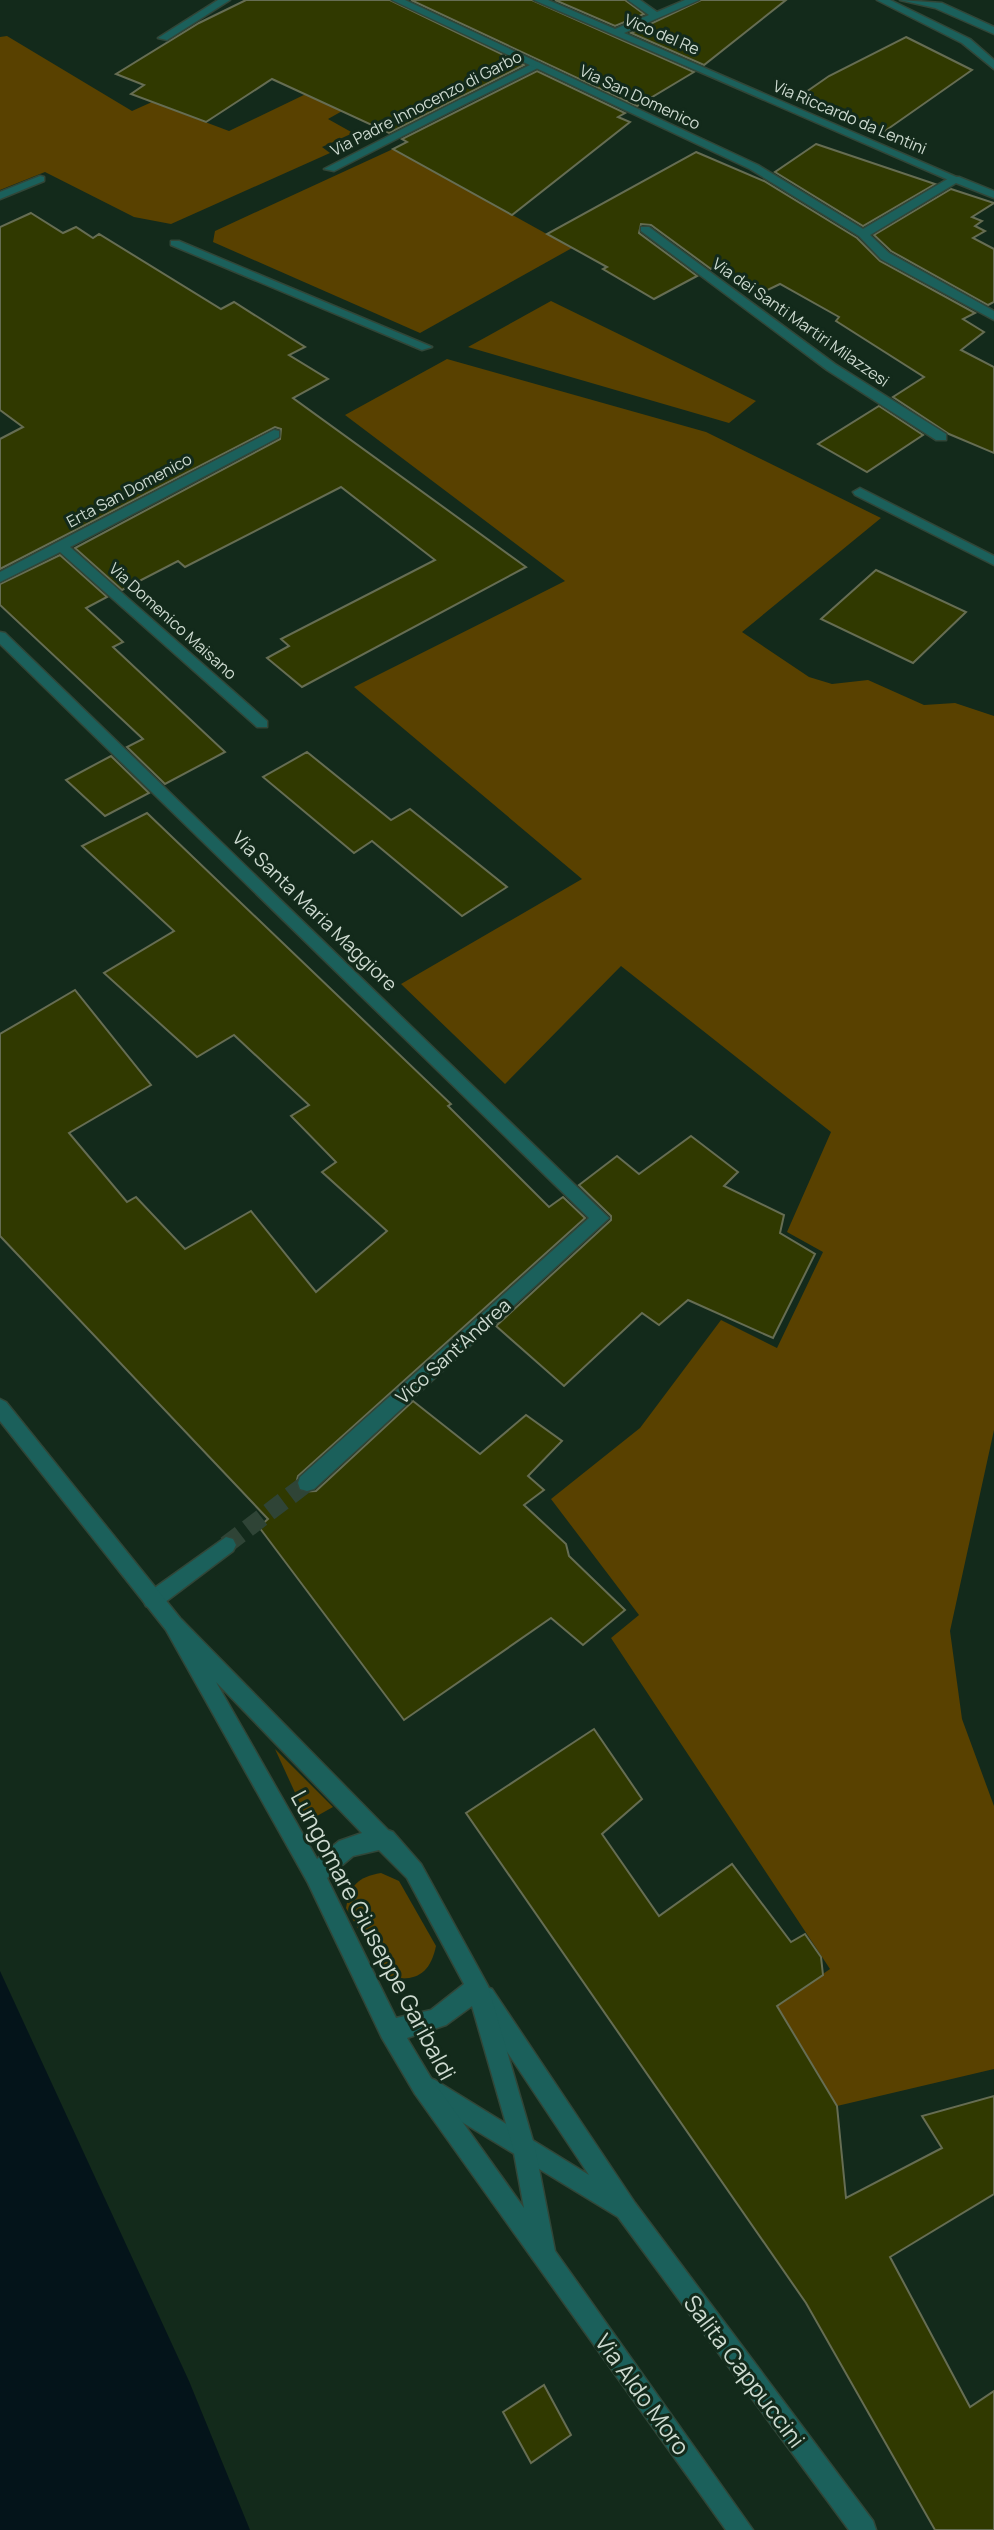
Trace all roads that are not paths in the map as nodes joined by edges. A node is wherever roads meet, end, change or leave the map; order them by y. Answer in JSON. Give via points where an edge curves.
{"nodes":[{"id":1,"x":225,"y":0,"type":"edge"},
{"id":2,"x":397,"y":0,"type":"edge"},
{"id":3,"x":539,"y":0,"type":"edge"},
{"id":4,"x":633,"y":0,"type":"edge"},
{"id":5,"x":694,"y":0,"type":"edge"},
{"id":6,"x":882,"y":0,"type":"edge"},
{"id":7,"x":905,"y":0,"type":"edge"},
{"id":8,"x":657,"y":16,"type":"junction"},
{"id":9,"x":994,"y":31,"type":"edge"},
{"id":10,"x":617,"y":32,"type":"junction"},
{"id":11,"x":163,"y":38,"type":"dead end"},
{"id":12,"x":536,"y":65,"type":"junction"},
{"id":13,"x":994,"y":66,"type":"edge"},
{"id":14,"x":733,"y":82,"type":"joint"},
{"id":15,"x":330,"y":169,"type":"dead end"},
{"id":16,"x":955,"y":178,"type":"junction"},
{"id":17,"x":40,"y":179,"type":"dead end"},
{"id":18,"x":994,"y":195,"type":"edge"},
{"id":19,"x":0,"y":196,"type":"edge"},
{"id":20,"x":645,"y":229,"type":"dead end"},
{"id":21,"x":863,"y":234,"type":"junction"},
{"id":22,"x":175,"y":243,"type":"dead end"},
{"id":23,"x":994,"y":316,"type":"edge"},
{"id":24,"x":426,"y":347,"type":"dead end"},
{"id":25,"x":274,"y":434,"type":"dead end"},
{"id":26,"x":941,"y":437,"type":"dead end"},
{"id":27,"x":860,"y":492,"type":"dead end"},
{"id":28,"x":61,"y":546,"type":"junction"},
{"id":29,"x":994,"y":561,"type":"edge"},
{"id":30,"x":0,"y":578,"type":"edge"},
{"id":31,"x":0,"y":636,"type":"edge"},
{"id":32,"x":262,"y":724,"type":"dead end"},
{"id":33,"x":600,"y":1218,"type":"joint"},
{"id":34,"x":0,"y":1407,"type":"edge"},
{"id":35,"x":307,"y":1483,"type":"tunnel mouth"},
{"id":36,"x":226,"y":1545,"type":"tunnel mouth"},
{"id":37,"x":153,"y":1600,"type":"junction"},
{"id":38,"x":173,"y":1624,"type":"junction"},
{"id":39,"x":386,"y":1839,"type":"junction"},
{"id":40,"x":315,"y":1876,"type":"junction"},
{"id":41,"x":477,"y":1986,"type":"junction"},
{"id":42,"x":390,"y":2030,"type":"junction"},
{"id":43,"x":423,"y":2086,"type":"junction"},
{"id":44,"x":524,"y":2148,"type":"junction"},
{"id":45,"x":627,"y":2211,"type":"junction"},
{"id":46,"x":545,"y":2259,"type":"junction"},
{"id":47,"x":741,"y":2530,"type":"edge"},
{"id":48,"x":864,"y":2530,"type":"edge"}],
"edges":[{"from":1,"to":11,"type":"street"},
{"from":2,"to":12,"type":"street","name":"Via San Domenico"},
{"from":3,"to":10,"type":"street","name":"Vico del Re"},
{"from":4,"to":8,"type":"street"},
{"from":5,"to":8,"type":"street"},
{"from":6,"to":13,"type":"street","via":[[966,41]]},
{"from":7,"to":9,"type":"street","via":[[938,5]]},
{"from":8,"to":10,"type":"street"},
{"from":10,"to":14,"type":"street","name":"Vico del Re"},
{"from":12,"to":15,"type":"street","name":"Via Padre Innocenzo di Garbo"},
{"from":12,"to":21,"type":"street","name":"Via San Domenico","via":[[754,167]]},
{"from":14,"to":16,"type":"street","name":"Via Riccardo da Lentini"},
{"from":16,"to":18,"type":"street","name":"Via Riccardo da Lentini"},
{"from":16,"to":21,"type":"street"},
{"from":17,"to":19,"type":"street"},
{"from":20,"to":26,"type":"street","name":"Via dei Santi Martiri Milazzesi","via":[[831,367]]},
{"from":21,"to":23,"type":"street","name":"Via San Domenico","via":[[885,256]]},
{"from":22,"to":24,"type":"street"},
{"from":25,"to":28,"type":"street","name":"Erta San Domenico"},
{"from":27,"to":29,"type":"street"},
{"from":28,"to":30,"type":"street","name":"Erta San Domenico"},
{"from":28,"to":32,"type":"street","name":"Via Domenico Maisano"},
{"from":31,"to":33,"type":"street","name":"Via Santa Maria Maggiore"},
{"from":33,"to":35,"type":"street","name":"Vico Sant'Andrea"},
{"from":34,"to":37,"type":"street","name":"Lungomare Giuseppe Garibaldi"},
{"from":36,"to":37,"type":"street"},
{"from":37,"to":38,"type":"street","name":"Lungomare Giuseppe Garibaldi"},
{"from":38,"to":39,"type":"street","name":"Lungomare Giuseppe Garibaldi"},
{"from":38,"to":40,"type":"street","name":"Lungomare Giuseppe Garibaldi"},
{"from":39,"to":40,"type":"street","via":[[359,1841],[333,1854]]},
{"from":39,"to":41,"type":"street","name":"Lungomare Giuseppe Garibaldi","via":[[414,1871]]},
{"from":40,"to":42,"type":"street","name":"Lungomare Giuseppe Garibaldi"},
{"from":41,"to":42,"type":"street","via":[[453,2011],[424,2026]]},
{"from":41,"to":44,"type":"street","name":"Lungomare Giuseppe Garibaldi"},
{"from":41,"to":45,"type":"street","name":"Salita Cappuccini"},
{"from":42,"to":43,"type":"street","name":"Lungomare Giuseppe Garibaldi"},
{"from":43,"to":44,"type":"street","name":"Salita Cappuccini"},
{"from":43,"to":46,"type":"street","name":"Lungomare Giuseppe Garibaldi"},
{"from":44,"to":45,"type":"street","name":"Salita Cappuccini"},
{"from":44,"to":46,"type":"street","name":"Lungomare Giuseppe Garibaldi"},
{"from":45,"to":48,"type":"street","name":"Salita Cappuccini"},
{"from":46,"to":47,"type":"street","name":"Via Aldo Moro"}]}
